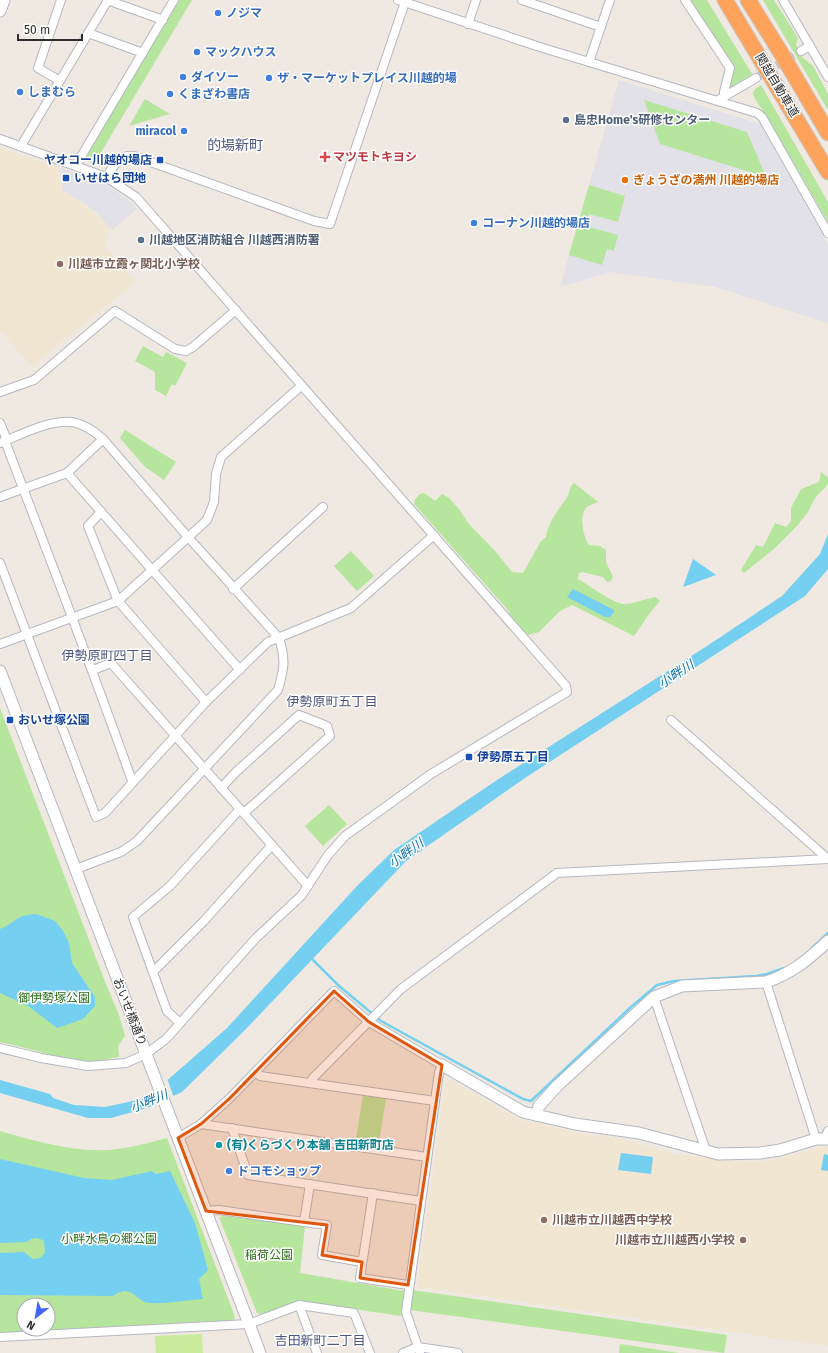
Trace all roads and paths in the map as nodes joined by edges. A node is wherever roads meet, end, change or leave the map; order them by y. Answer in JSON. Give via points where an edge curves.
{"nodes":[{"id":1,"x":4,"y":0,"type":"edge"},
{"id":2,"x":61,"y":0,"type":"edge"},
{"id":3,"x":108,"y":0,"type":"edge"},
{"id":4,"x":174,"y":0,"type":"edge"},
{"id":5,"x":476,"y":0,"type":"edge"},
{"id":6,"x":522,"y":0,"type":"edge"},
{"id":7,"x":610,"y":0,"type":"edge"},
{"id":8,"x":685,"y":0,"type":"edge"},
{"id":9,"x":725,"y":0,"type":"edge"},
{"id":10,"x":748,"y":0,"type":"edge"},
{"id":11,"x":783,"y":0,"type":"edge"},
{"id":12,"x":401,"y":1,"type":"edge"},
{"id":13,"x":0,"y":11,"type":"edge"},
{"id":14,"x":163,"y":20,"type":"junction"},
{"id":15,"x":468,"y":24,"type":"junction"},
{"id":16,"x":601,"y":27,"type":"junction"},
{"id":17,"x":88,"y":33,"type":"junction"},
{"id":18,"x":810,"y":46,"type":"junction"},
{"id":19,"x":801,"y":51,"type":"tunnel mouth"},
{"id":20,"x":143,"y":52,"type":"junction"},
{"id":21,"x":589,"y":62,"type":"junction"},
{"id":22,"x":828,"y":77,"type":"edge"},
{"id":23,"x":756,"y":78,"type":"tunnel mouth"},
{"id":24,"x":60,"y":81,"type":"junction"},
{"id":25,"x":721,"y":99,"type":"junction"},
{"id":26,"x":828,"y":133,"type":"edge"},
{"id":27,"x":0,"y":139,"type":"edge"},
{"id":28,"x":21,"y":146,"type":"junction"},
{"id":29,"x":76,"y":165,"type":"junction"},
{"id":30,"x":828,"y":172,"type":"edge"},
{"id":31,"x":106,"y":177,"type":"junction"},
{"id":32,"x":828,"y":233,"type":"edge"},
{"id":33,"x":236,"y":310,"type":"junction"},
{"id":34,"x":301,"y":386,"type":"junction"},
{"id":35,"x":0,"y":392,"type":"edge"},
{"id":36,"x":0,"y":423,"type":"edge"},
{"id":37,"x":102,"y":439,"type":"junction"},
{"id":38,"x":4,"y":441,"type":"edge"},
{"id":39,"x":66,"y":473,"type":"junction"},
{"id":40,"x":23,"y":488,"type":"junction"},
{"id":41,"x":0,"y":497,"type":"edge"},
{"id":42,"x":323,"y":508,"type":"dead end"},
{"id":43,"x":101,"y":512,"type":"junction"},
{"id":44,"x":434,"y":535,"type":"junction"},
{"id":45,"x":188,"y":537,"type":"junction"},
{"id":46,"x":0,"y":563,"type":"edge"},
{"id":47,"x":152,"y":570,"type":"junction"},
{"id":48,"x":233,"y":589,"type":"junction"},
{"id":49,"x":118,"y":601,"type":"junction"},
{"id":50,"x":71,"y":618,"type":"junction"},
{"id":51,"x":27,"y":633,"type":"junction"},
{"id":52,"x":279,"y":638,"type":"junction"},
{"id":53,"x":0,"y":644,"type":"edge"},
{"id":54,"x":93,"y":670,"type":"junction"},
{"id":55,"x":240,"y":670,"type":"junction"},
{"id":56,"x":0,"y":671,"type":"edge"},
{"id":57,"x":206,"y":702,"type":"junction"},
{"id":58,"x":672,"y":720,"type":"dead end"},
{"id":59,"x":176,"y":737,"type":"junction"},
{"id":60,"x":203,"y":769,"type":"junction"},
{"id":61,"x":132,"y":781,"type":"junction"},
{"id":62,"x":221,"y":788,"type":"junction"},
{"id":63,"x":242,"y":811,"type":"junction"},
{"id":64,"x":272,"y":845,"type":"junction"},
{"id":65,"x":828,"y":859,"type":"edge"},
{"id":66,"x":76,"y":869,"type":"junction"},
{"id":67,"x":308,"y":886,"type":"junction"},
{"id":68,"x":828,"y":941,"type":"edge"},
{"id":69,"x":153,"y":972,"type":"junction"},
{"id":70,"x":766,"y":982,"type":"junction"},
{"id":71,"x":654,"y":997,"type":"junction"},
{"id":72,"x":369,"y":1022,"type":"junction"},
{"id":73,"x":180,"y":1023,"type":"junction"},
{"id":74,"x":0,"y":1048,"type":"edge"},
{"id":75,"x":148,"y":1058,"type":"junction"},
{"id":76,"x":442,"y":1065,"type":"junction"},
{"id":77,"x":256,"y":1072,"type":"junction"},
{"id":78,"x":312,"y":1083,"type":"junction"},
{"id":79,"x":435,"y":1100,"type":"junction"},
{"id":80,"x":536,"y":1115,"type":"junction"},
{"id":81,"x":201,"y":1124,"type":"junction"},
{"id":82,"x":232,"y":1128,"type":"junction"},
{"id":83,"x":176,"y":1132,"type":"junction"},
{"id":84,"x":824,"y":1137,"type":"edge"},
{"id":85,"x":706,"y":1151,"type":"junction"},
{"id":86,"x":427,"y":1157,"type":"junction"},
{"id":87,"x":310,"y":1184,"type":"junction"},
{"id":88,"x":373,"y":1193,"type":"junction"},
{"id":89,"x":421,"y":1201,"type":"junction"},
{"id":90,"x":206,"y":1211,"type":"junction"},
{"id":91,"x":304,"y":1222,"type":"junction"},
{"id":92,"x":362,"y":1262,"type":"junction"},
{"id":93,"x":408,"y":1285,"type":"junction"},
{"id":94,"x":299,"y":1305,"type":"junction"},
{"id":95,"x":249,"y":1324,"type":"junction"},
{"id":96,"x":0,"y":1337,"type":"edge"},
{"id":97,"x":419,"y":1350,"type":"edge"},
{"id":98,"x":260,"y":1353,"type":"edge"},
{"id":99,"x":317,"y":1353,"type":"edge"},
{"id":100,"x":370,"y":1353,"type":"edge"},
{"id":101,"x":403,"y":1353,"type":"edge"},
{"id":102,"x":458,"y":1353,"type":"edge"}],
"edges":[{"from":1,"to":13,"type":"street"},
{"from":2,"to":24,"type":"street","via":[[38,68]]},
{"from":3,"to":14,"type":"street"},
{"from":3,"to":17,"type":"street"},
{"from":4,"to":14,"type":"street"},
{"from":5,"to":15,"type":"street"},
{"from":6,"to":16,"type":"street"},
{"from":7,"to":16,"type":"street"},
{"from":8,"to":25,"type":"street","via":[[730,68]]},
{"from":9,"to":30,"type":"highway","name":"関越自動車道"},
{"from":10,"to":26,"type":"highway","name":"関越自動車道"},
{"from":11,"to":18,"type":"street"},
{"from":12,"to":15,"type":"street"},
{"from":12,"to":31,"type":"street","via":[[330,224],[314,221],[134,156],[126,155],[119,159]]},
{"from":14,"to":20,"type":"street"},
{"from":15,"to":21,"type":"street"},
{"from":16,"to":21,"type":"street"},
{"from":17,"to":20,"type":"street"},
{"from":17,"to":24,"type":"street"},
{"from":18,"to":19,"type":"street"},
{"from":18,"to":22,"type":"street"},
{"from":20,"to":29,"type":"street"},
{"from":21,"to":25,"type":"street"},
{"from":23,"to":25,"type":"street"},
{"from":24,"to":28,"type":"street"},
{"from":25,"to":32,"type":"street","via":[[762,117]]},
{"from":27,"to":28,"type":"street"},
{"from":28,"to":29,"type":"street"},
{"from":29,"to":31,"type":"street"},
{"from":31,"to":33,"type":"street","via":[[141,202]]},
{"from":33,"to":34,"type":"street"},
{"from":33,"to":35,"type":"street","via":[[186,351],[175,349],[115,311],[34,380]]},
{"from":34,"to":44,"type":"street"},
{"from":34,"to":45,"type":"street","via":[[221,457],[216,474],[214,502],[207,520]]},
{"from":36,"to":38,"type":"street"},
{"from":37,"to":38,"type":"street","via":[[90,429],[69,422],[57,423]]},
{"from":37,"to":39,"type":"street"},
{"from":37,"to":45,"type":"street"},
{"from":38,"to":40,"type":"street"},
{"from":39,"to":40,"type":"street"},
{"from":39,"to":43,"type":"street"},
{"from":40,"to":41,"type":"street"},
{"from":40,"to":50,"type":"street"},
{"from":42,"to":48,"type":"street"},
{"from":43,"to":47,"type":"street"},
{"from":43,"to":49,"type":"street","via":[[88,526]]},
{"from":44,"to":52,"type":"street","via":[[351,608]]},
{"from":44,"to":67,"type":"street","via":[[566,686],[567,692],[432,774],[345,836],[328,855]]},
{"from":45,"to":47,"type":"street"},
{"from":45,"to":48,"type":"street"},
{"from":46,"to":51,"type":"street"},
{"from":47,"to":49,"type":"street"},
{"from":47,"to":55,"type":"street"},
{"from":48,"to":52,"type":"street"},
{"from":49,"to":50,"type":"street"},
{"from":49,"to":57,"type":"street"},
{"from":50,"to":51,"type":"street"},
{"from":50,"to":54,"type":"street"},
{"from":51,"to":53,"type":"street"},
{"from":51,"to":61,"type":"street","via":[[96,817],[105,813]]},
{"from":52,"to":55,"type":"street","via":[[268,642]]},
{"from":52,"to":60,"type":"street","via":[[285,667],[278,690]]},
{"from":54,"to":59,"type":"street","via":[[111,663]]},
{"from":54,"to":61,"type":"street"},
{"from":55,"to":57,"type":"street"},
{"from":56,"to":66,"type":"street","name":"おいせ橋通り"},
{"from":57,"to":59,"type":"street"},
{"from":58,"to":65,"type":"street"},
{"from":59,"to":60,"type":"street"},
{"from":59,"to":61,"type":"street"},
{"from":60,"to":62,"type":"street"},
{"from":60,"to":66,"type":"street","via":[[129,848]]},
{"from":62,"to":63,"type":"street"},
{"from":62,"to":63,"type":"street","via":[[299,715],[328,726],[330,736]]},
{"from":63,"to":64,"type":"street"},
{"from":63,"to":69,"type":"street","via":[[170,886],[133,917]]},
{"from":64,"to":67,"type":"street"},
{"from":64,"to":69,"type":"street","via":[[203,922]]},
{"from":65,"to":72,"type":"street","via":[[557,873],[415,977],[389,999]]},
{"from":66,"to":75,"type":"street","name":"おいせ橋通り"},
{"from":67,"to":73,"type":"street","via":[[256,938]]},
{"from":68,"to":70,"type":"street","via":[[792,971]]},
{"from":69,"to":73,"type":"street","via":[[167,1011]]},
{"from":70,"to":71,"type":"street","via":[[682,986]]},
{"from":70,"to":84,"type":"street"},
{"from":71,"to":80,"type":"street","via":[[558,1086],[538,1106]]},
{"from":71,"to":85,"type":"street"},
{"from":72,"to":76,"type":"street"},
{"from":72,"to":77,"type":"street","via":[[334,991]]},
{"from":72,"to":78,"type":"street","via":[[312,1079]]},
{"from":73,"to":75,"type":"street"},
{"from":74,"to":75,"type":"street","via":[[48,1060],[88,1066],[126,1063]]},
{"from":75,"to":83,"type":"street","name":"おいせ橋通り"},
{"from":76,"to":79,"type":"street"},
{"from":76,"to":80,"type":"street","via":[[515,1109]]},
{"from":77,"to":78,"type":"street","via":[[260,1076]]},
{"from":77,"to":81,"type":"street"},
{"from":78,"to":79,"type":"street"},
{"from":79,"to":86,"type":"street"},
{"from":80,"to":85,"type":"street","via":[[638,1134]]},
{"from":81,"to":82,"type":"street"},
{"from":81,"to":83,"type":"street"},
{"from":82,"to":86,"type":"street"},
{"from":82,"to":87,"type":"street","via":[[248,1175]]},
{"from":83,"to":90,"type":"street","name":"おいせ橋通り"},
{"from":84,"to":85,"type":"street","via":[[760,1153],[718,1154]]},
{"from":86,"to":89,"type":"street"},
{"from":87,"to":88,"type":"street"},
{"from":87,"to":91,"type":"street"},
{"from":88,"to":89,"type":"street"},
{"from":88,"to":92,"type":"street"},
{"from":89,"to":93,"type":"street"},
{"from":90,"to":91,"type":"street","via":[[218,1210]]},
{"from":90,"to":95,"type":"street","name":"おいせ橋通り"},
{"from":91,"to":92,"type":"street","via":[[326,1225],[322,1255]]},
{"from":92,"to":93,"type":"street","via":[[360,1278]]},
{"from":93,"to":97,"type":"street","via":[[406,1318]]},
{"from":94,"to":95,"type":"street"},
{"from":94,"to":99,"type":"street"},
{"from":94,"to":100,"type":"street","via":[[354,1313]]},
{"from":95,"to":96,"type":"street"},
{"from":95,"to":98,"type":"street","name":"おいせ橋通り"},
{"from":97,"to":101,"type":"street"},
{"from":97,"to":102,"type":"street"}]}
